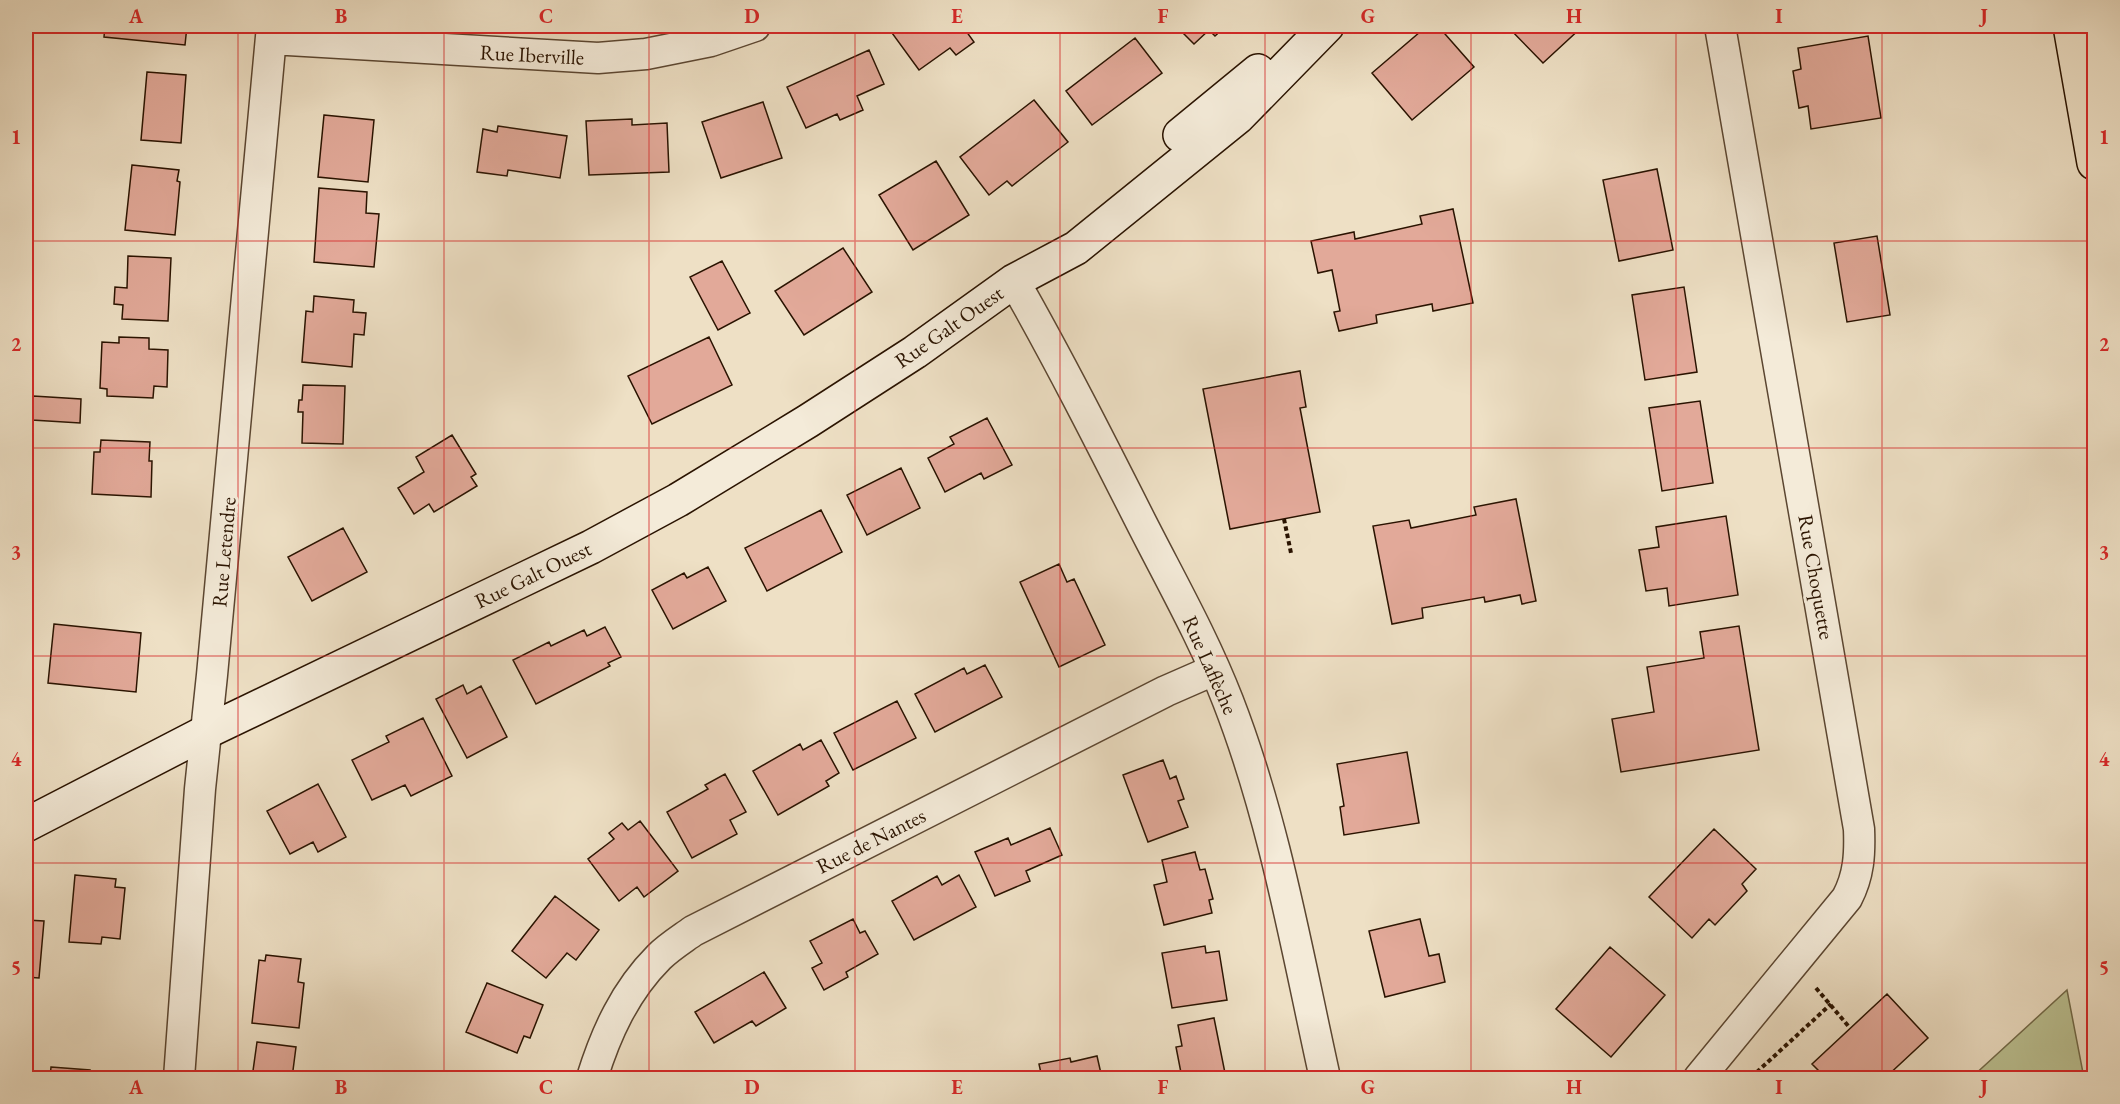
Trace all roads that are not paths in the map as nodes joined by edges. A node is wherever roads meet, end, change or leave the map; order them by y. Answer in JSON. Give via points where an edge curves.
{"nodes":[{"id":1,"x":754,"y":26,"type":"edge"},
{"id":2,"x":1313,"y":26,"type":"edge"},
{"id":3,"x":1327,"y":26,"type":"edge"},
{"id":4,"x":1720,"y":26,"type":"edge"},
{"id":5,"x":2070,"y":26,"type":"edge"},
{"id":6,"x":271,"y":32,"type":"edge"},
{"id":7,"x":2094,"y":163,"type":"edge"},
{"id":8,"x":1014,"y":281,"type":"junction"},
{"id":9,"x":1214,"y":670,"type":"junction"},
{"id":10,"x":206,"y":732,"type":"junction"},
{"id":11,"x":26,"y":825,"type":"edge"},
{"id":12,"x":179,"y":1078,"type":"edge"},
{"id":13,"x":592,"y":1078,"type":"edge"},
{"id":14,"x":1325,"y":1078,"type":"edge"},
{"id":15,"x":1699,"y":1078,"type":"edge"}],
"edges":[{"from":1,"to":6,"type":"street","name":"Rue Iberville","via":[[711,41],[646,54],[598,58]]},
{"from":2,"to":8,"type":"street","name":"Rue Galt Ouest","via":[[1061,233]]},
{"from":3,"to":8,"type":"street","name":"Rue Galt Ouest","via":[[1238,117],[1076,248]]},
{"from":4,"to":15,"type":"street","name":"Rue Choquette","via":[[1860,849],[1857,874],[1847,898]]},
{"from":5,"to":7,"type":"highway"},
{"from":6,"to":10,"type":"street","name":"Rue Letendre"},
{"from":8,"to":9,"type":"street","name":"Rue Laflèche","via":[[1091,424]]},
{"from":8,"to":10,"type":"street","name":"Rue Galt Ouest","via":[[915,352],[678,500],[591,548]]},
{"from":9,"to":13,"type":"street","name":"Rue de Nantes","via":[[693,931],[660,956],[627,996],[603,1041]]},
{"from":9,"to":14,"type":"street","name":"Rue Laflèche","via":[[1251,768],[1272,844]]},
{"from":10,"to":11,"type":"street","name":"Rue Galt Ouest"},
{"from":10,"to":12,"type":"street","name":"Rue Letendre"}]}
